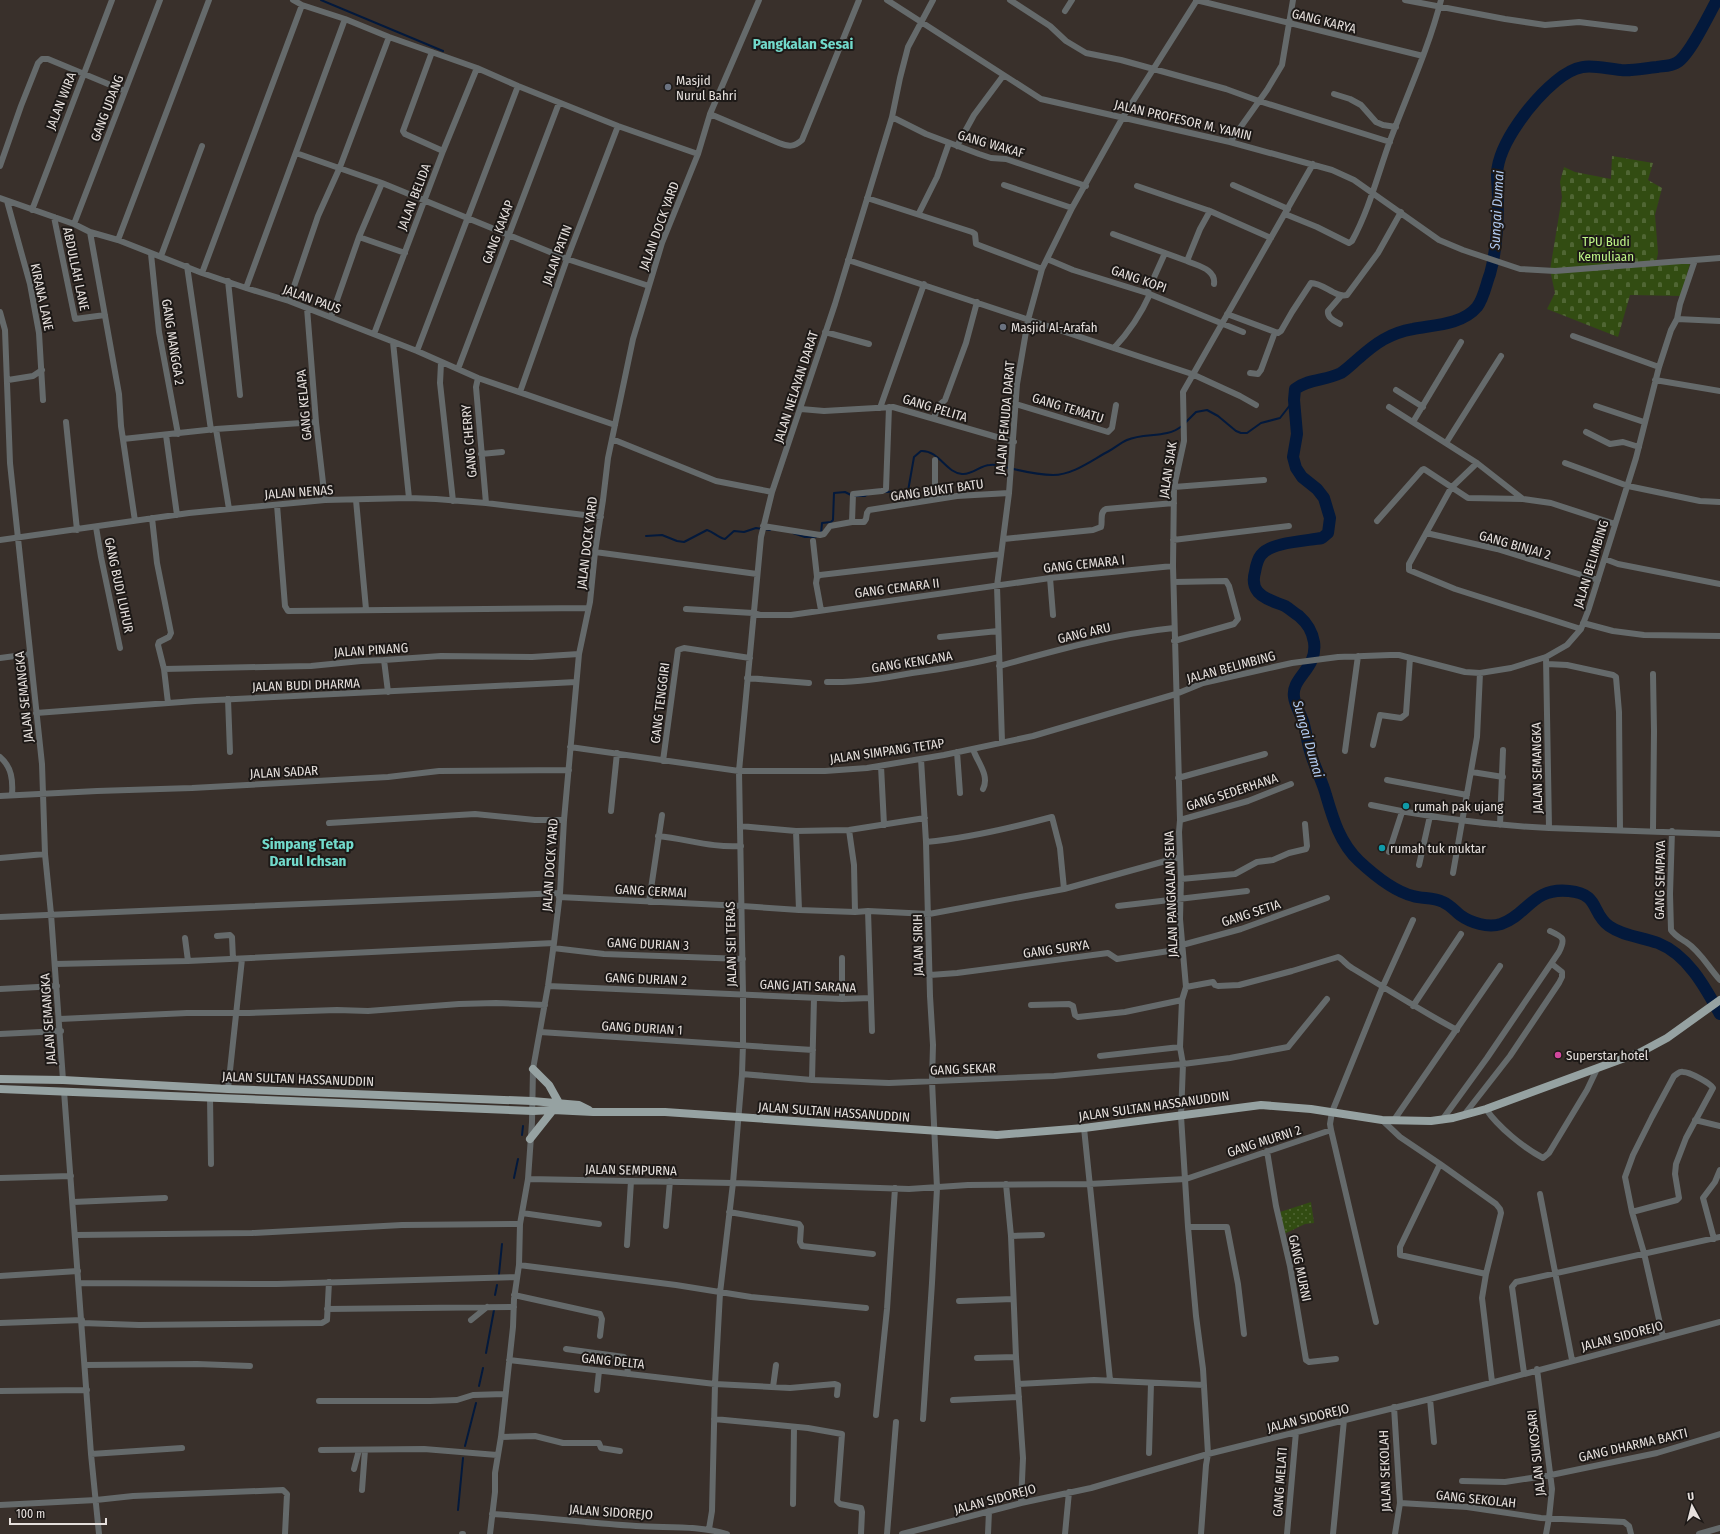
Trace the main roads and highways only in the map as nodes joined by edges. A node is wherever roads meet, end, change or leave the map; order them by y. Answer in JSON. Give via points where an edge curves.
{"nodes":[{"id":1,"x":1720,"y":1000,"type":"edge"},
{"id":2,"x":532,"y":1069,"type":"road end"},
{"id":3,"x":0,"y":1079,"type":"edge"},
{"id":4,"x":0,"y":1089,"type":"edge"},
{"id":5,"x":559,"y":1103,"type":"junction"},
{"id":6,"x":553,"y":1110,"type":"junction"},
{"id":7,"x":593,"y":1112,"type":"junction"},
{"id":8,"x":530,"y":1139,"type":"road end"}],
"edges":[{"from":1,"to":7,"type":"main road","name":"JALAN SULTAN HASSANUDDIN","via":[[1651,1048],[1486,1109],[1442,1120],[1382,1120],[1294,1107],[1261,1105],[1084,1128],[997,1135],[739,1116]]},
{"from":2,"to":5,"type":"main road","via":[[549,1085]]},
{"from":3,"to":5,"type":"main road","name":"JALAN SULTAN HASSANUDDIN"},
{"from":4,"to":6,"type":"main road","name":"JALAN SULTAN HASSANUDDIN"},
{"from":5,"to":7,"type":"main road","name":"JALAN SULTAN HASSANUDDIN","via":[[579,1105]]},
{"from":6,"to":7,"type":"main road","name":"JALAN SULTAN HASSANUDDIN"},
{"from":6,"to":8,"type":"main road"}]}
